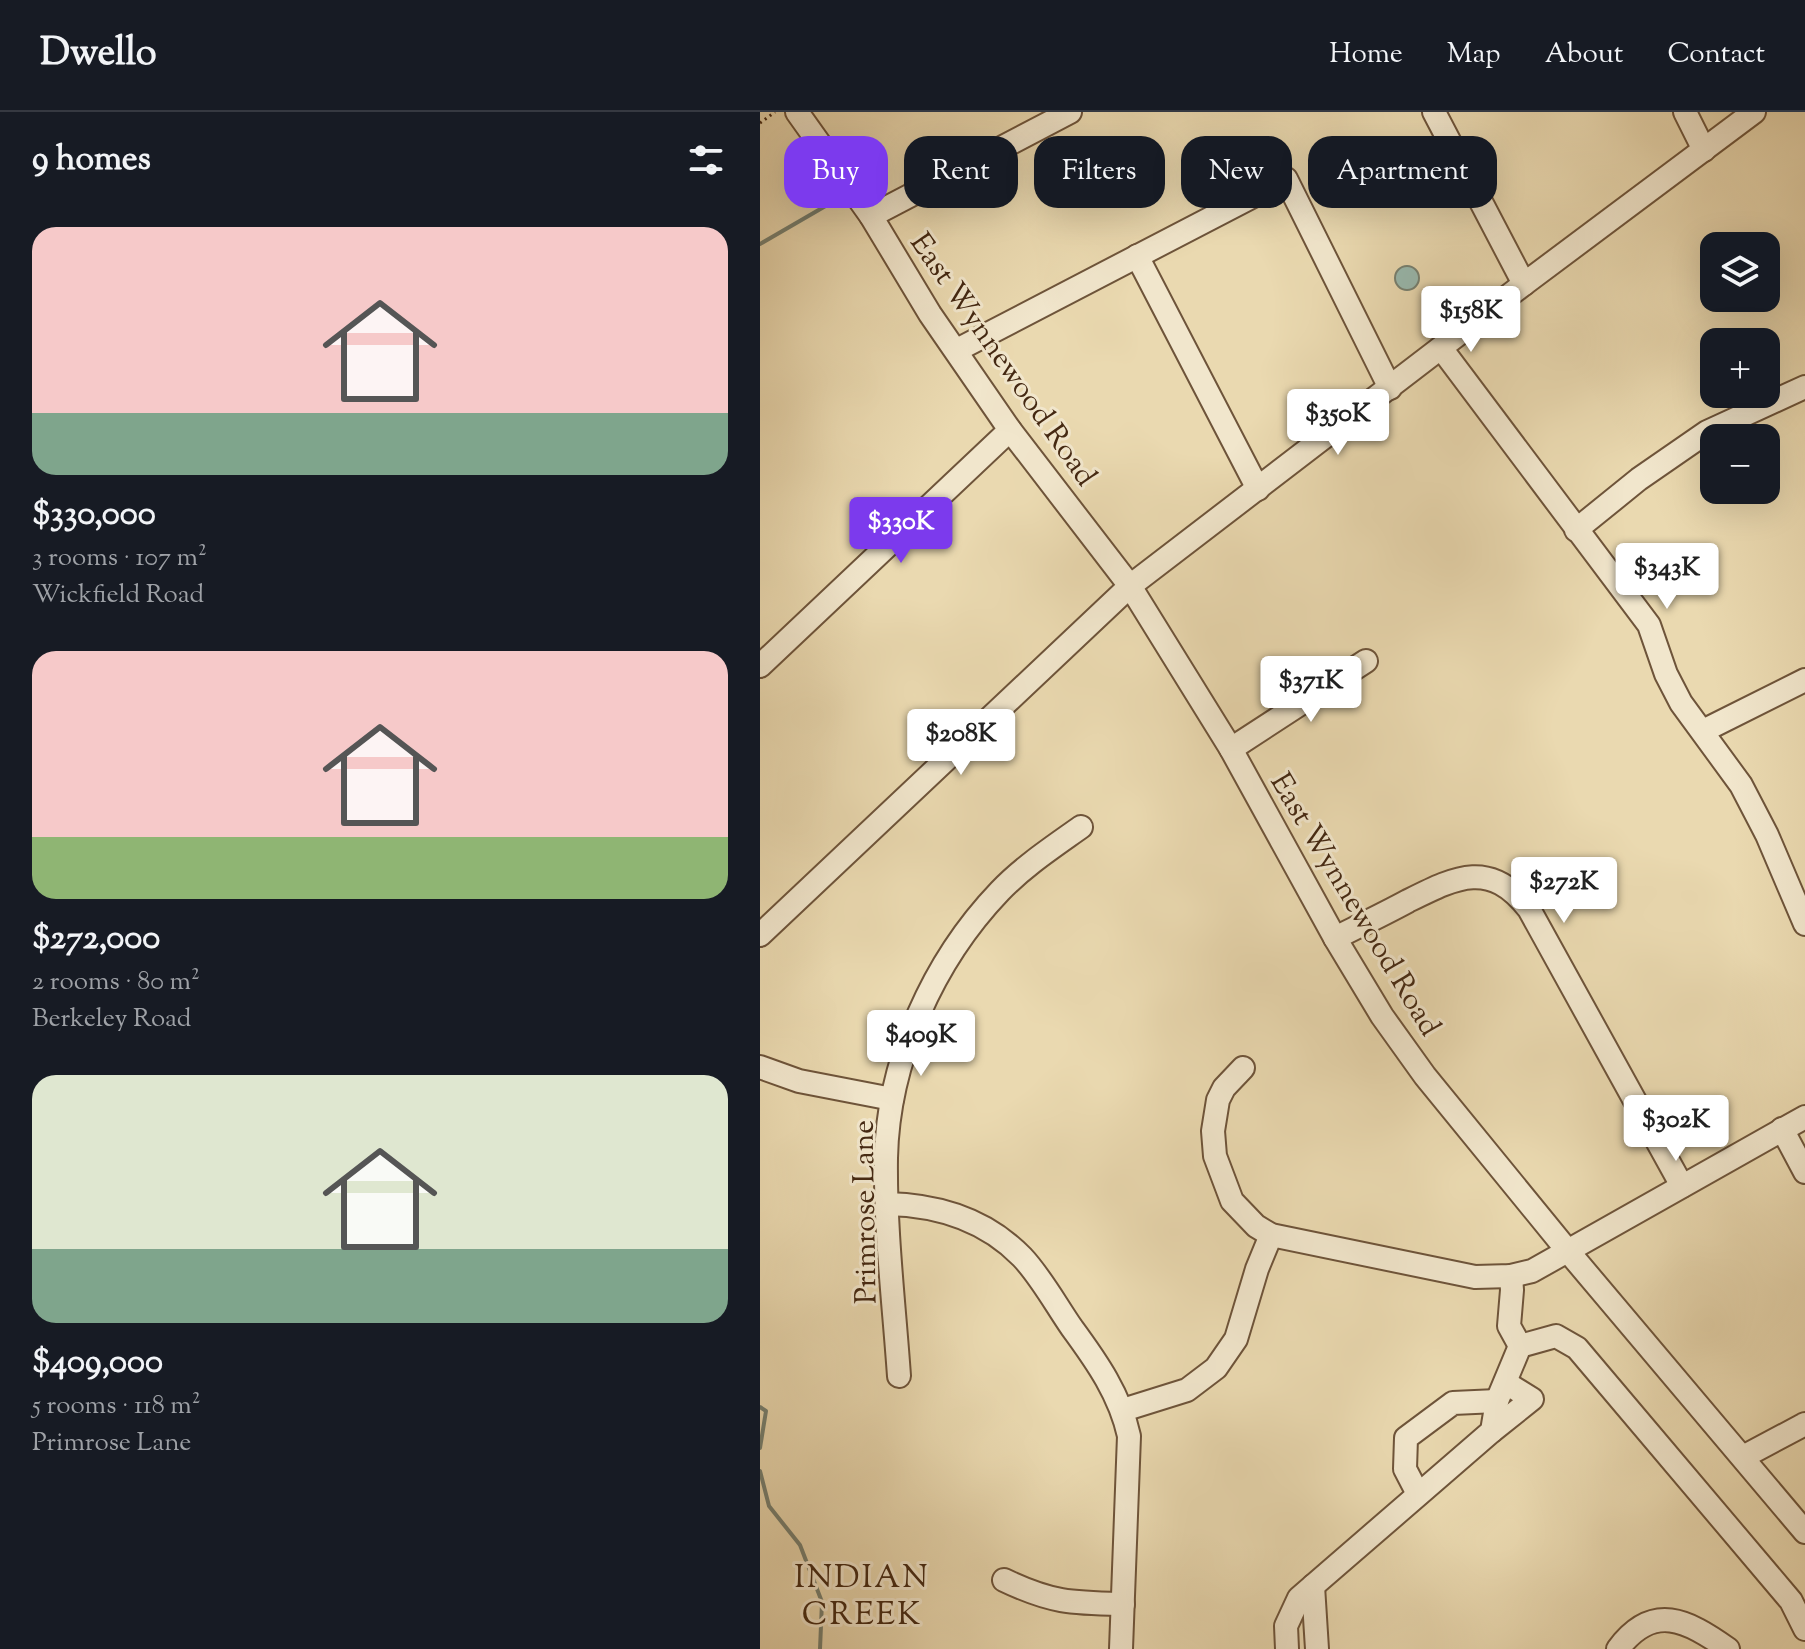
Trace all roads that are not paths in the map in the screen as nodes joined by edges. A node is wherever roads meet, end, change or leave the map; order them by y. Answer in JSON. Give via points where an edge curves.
{"nodes":[{"id":1,"x":797,"y":112,"type":"edge"},
{"id":2,"x":1070,"y":112,"type":"edge"},
{"id":3,"x":1434,"y":112,"type":"edge"},
{"id":4,"x":1685,"y":112,"type":"edge"},
{"id":5,"x":1754,"y":112,"type":"edge"},
{"id":6,"x":1704,"y":150,"type":"junction"},
{"id":7,"x":871,"y":216,"type":"junction"},
{"id":8,"x":1137,"y":256,"type":"junction"},
{"id":9,"x":1524,"y":284,"type":"junction"},
{"id":10,"x":1441,"y":348,"type":"junction"},
{"id":11,"x":957,"y":350,"type":"junction"},
{"id":12,"x":1805,"y":387,"type":"edge"},
{"id":13,"x":1390,"y":388,"type":"junction"},
{"id":14,"x":1010,"y":430,"type":"junction"},
{"id":15,"x":1258,"y":489,"type":"junction"},
{"id":16,"x":1576,"y":530,"type":"junction"},
{"id":17,"x":1130,"y":586,"type":"junction"},
{"id":18,"x":1366,"y":661,"type":"dead end"},
{"id":19,"x":760,"y":666,"type":"edge"},
{"id":20,"x":1805,"y":680,"type":"edge"},
{"id":21,"x":1703,"y":731,"type":"junction"},
{"id":22,"x":1231,"y":749,"type":"junction"},
{"id":23,"x":1081,"y":827,"type":"dead end"},
{"id":24,"x":1805,"y":924,"type":"edge"},
{"id":25,"x":760,"y":935,"type":"edge"},
{"id":26,"x":1335,"y":938,"type":"junction"},
{"id":27,"x":760,"y":1067,"type":"edge"},
{"id":28,"x":1243,"y":1068,"type":"dead end"},
{"id":29,"x":892,"y":1099,"type":"junction"},
{"id":30,"x":1805,"y":1117,"type":"edge"},
{"id":31,"x":1782,"y":1129,"type":"junction"},
{"id":32,"x":1805,"y":1172,"type":"edge"},
{"id":33,"x":1682,"y":1186,"type":"junction"},
{"id":34,"x":887,"y":1204,"type":"junction"},
{"id":35,"x":1271,"y":1235,"type":"junction"},
{"id":36,"x":1567,"y":1250,"type":"junction"},
{"id":37,"x":1511,"y":1276,"type":"junction"},
{"id":38,"x":1520,"y":1346,"type":"junction"},
{"id":39,"x":899,"y":1376,"type":"dead end"},
{"id":40,"x":1502,"y":1392,"type":"junction"},
{"id":41,"x":1123,"y":1410,"type":"junction"},
{"id":42,"x":1805,"y":1424,"type":"edge"},
{"id":43,"x":1492,"y":1431,"type":"junction"},
{"id":44,"x":1743,"y":1457,"type":"junction"},
{"id":45,"x":1418,"y":1494,"type":"junction"},
{"id":46,"x":1805,"y":1532,"type":"edge"},
{"id":47,"x":1004,"y":1580,"type":"dead end"},
{"id":48,"x":1313,"y":1586,"type":"junction"},
{"id":49,"x":1123,"y":1604,"type":"junction"},
{"id":50,"x":1805,"y":1629,"type":"edge"},
{"id":51,"x":1121,"y":1649,"type":"edge"},
{"id":52,"x":1287,"y":1649,"type":"edge"},
{"id":53,"x":1317,"y":1649,"type":"edge"},
{"id":54,"x":1618,"y":1649,"type":"edge"},
{"id":55,"x":1728,"y":1649,"type":"edge"}],
"edges":[{"from":1,"to":7,"type":"street","name":"East Wynnewood Road"},
{"from":2,"to":7,"type":"street"},
{"from":3,"to":9,"type":"street"},
{"from":4,"to":6,"type":"street"},
{"from":5,"to":6,"type":"street"},
{"from":6,"to":9,"type":"street"},
{"from":7,"to":11,"type":"street","name":"East Wynnewood Road"},
{"from":8,"to":11,"type":"street"},
{"from":8,"to":13,"type":"street","via":[[1286,179]]},
{"from":8,"to":15,"type":"street"},
{"from":9,"to":10,"type":"street"},
{"from":10,"to":13,"type":"street"},
{"from":10,"to":16,"type":"street"},
{"from":11,"to":14,"type":"street","name":"East Wynnewood Road"},
{"from":12,"to":16,"type":"street","via":[[1707,432]]},
{"from":13,"to":15,"type":"street"},
{"from":14,"to":17,"type":"street","name":"East Wynnewood Road"},
{"from":14,"to":19,"type":"street"},
{"from":15,"to":17,"type":"street"},
{"from":16,"to":21,"type":"street","via":[[1649,625],[1671,684]]},
{"from":17,"to":22,"type":"street","name":"East Wynnewood Road"},
{"from":17,"to":25,"type":"street"},
{"from":18,"to":22,"type":"street"},
{"from":20,"to":21,"type":"street"},
{"from":21,"to":24,"type":"street","via":[[1767,835]]},
{"from":22,"to":26,"type":"street","name":"East Wynnewood Road"},
{"from":23,"to":29,"type":"street","name":"Primrose Lane","via":[[1018,874],[972,923],[926,999],[905,1048]]},
{"from":26,"to":33,"type":"street","via":[[1450,881],[1476,876],[1508,886],[1529,909]]},
{"from":26,"to":36,"type":"street","name":"East Wynnewood Road","via":[[1425,1076]]},
{"from":27,"to":29,"type":"street","via":[[799,1081]]},
{"from":28,"to":35,"type":"street","via":[[1218,1100],[1215,1156],[1232,1201]]},
{"from":29,"to":34,"type":"street","name":"Primrose Lane"},
{"from":30,"to":31,"type":"street"},
{"from":31,"to":32,"type":"street"},
{"from":31,"to":33,"type":"street"},
{"from":33,"to":36,"type":"street"},
{"from":34,"to":39,"type":"street","name":"Primrose Lane"},
{"from":34,"to":41,"type":"street","via":[[940,1209],[1000,1237],[1024,1258],[1102,1370]]},
{"from":35,"to":37,"type":"street","via":[[1475,1277]]},
{"from":35,"to":41,"type":"street","via":[[1236,1339],[1216,1368],[1187,1390]]},
{"from":36,"to":37,"type":"street","via":[[1532,1271]]},
{"from":36,"to":44,"type":"street","name":"East Wynnewood Road"},
{"from":37,"to":38,"type":"street","via":[[1509,1326]]},
{"from":38,"to":40,"type":"street"},
{"from":38,"to":50,"type":"street","via":[[1556,1336],[1577,1348],[1791,1601]]},
{"from":40,"to":43,"type":"street"},
{"from":40,"to":43,"type":"street","via":[[1532,1399]]},
{"from":40,"to":45,"type":"street","via":[[1453,1403],[1406,1438],[1405,1469]]},
{"from":41,"to":49,"type":"street","via":[[1130,1466]]},
{"from":42,"to":44,"type":"street"},
{"from":43,"to":45,"type":"street"},
{"from":44,"to":46,"type":"street","name":"East Wynnewood Road"},
{"from":45,"to":48,"type":"street"},
{"from":47,"to":49,"type":"street","via":[[1055,1601]]},
{"from":48,"to":52,"type":"street","via":[[1291,1611]]},
{"from":48,"to":53,"type":"street"},
{"from":49,"to":51,"type":"street"},
{"from":54,"to":55,"type":"street","via":[[1630,1632],[1668,1619],[1703,1631]]}]}
